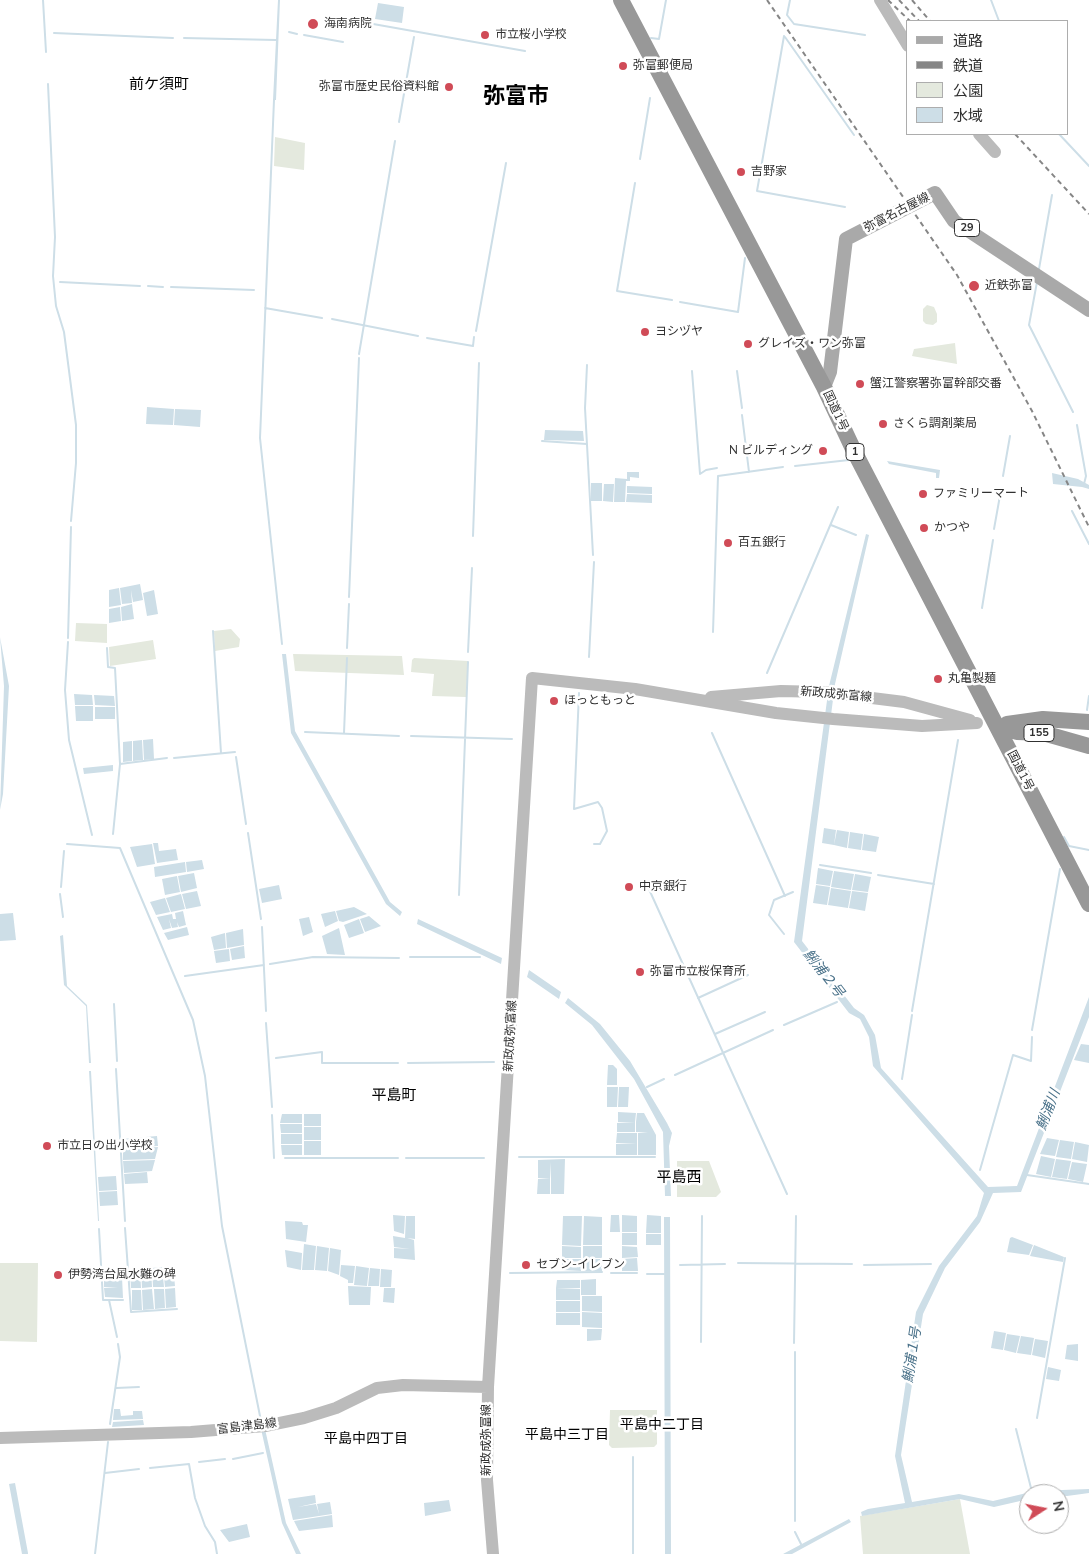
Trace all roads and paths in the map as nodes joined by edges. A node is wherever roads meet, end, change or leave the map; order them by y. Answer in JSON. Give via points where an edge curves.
{"nodes":[{"id":1,"x":621,"y":0,"type":"edge"},
{"id":2,"x":880,"y":0,"type":"edge"},
{"id":3,"x":906,"y":43,"type":"edge"},
{"id":4,"x":980,"y":135,"type":"edge"},
{"id":5,"x":995,"y":152,"type":"dead end"},
{"id":6,"x":1089,"y":310,"type":"edge"},
{"id":7,"x":824,"y":387,"type":"junction"},
{"id":8,"x":692,"y":699,"type":"junction"},
{"id":9,"x":977,"y":722,"type":"junction"},
{"id":10,"x":1089,"y":722,"type":"edge"},
{"id":11,"x":997,"y":725,"type":"junction"},
{"id":12,"x":1085,"y":746,"type":"edge"},
{"id":13,"x":1089,"y":904,"type":"edge"},
{"id":14,"x":488,"y":1387,"type":"junction"},
{"id":15,"x":0,"y":1438,"type":"edge"},
{"id":16,"x":493,"y":1554,"type":"edge"}],
"edges":[{"from":1,"to":7,"type":"highway","name":"国道1号","number":"1"},
{"from":2,"to":3,"type":"main road"},
{"from":4,"to":5,"type":"main road"},
{"from":6,"to":7,"type":"main road","name":"弥富名古屋線","number":"29","via":[[954,221],[935,194],[846,239],[830,372]]},
{"from":7,"to":11,"type":"highway","name":"国道1号","number":"1"},
{"from":8,"to":9,"type":"main road","name":"新政成弥富線","via":[[828,719],[922,726]]},
{"from":8,"to":9,"type":"main road","name":"新政成弥富線","via":[[781,691],[831,693],[904,702]]},
{"from":8,"to":14,"type":"main road","name":"新政成弥富線","via":[[532,678]]},
{"from":9,"to":11,"type":"main road","name":"新政成弥富線"},
{"from":10,"to":11,"type":"highway","number":"155","via":[[1043,719]]},
{"from":11,"to":12,"type":"highway","number":"155","via":[[1018,732],[1051,735]]},
{"from":11,"to":13,"type":"highway","name":"国道1号","number":"1"},
{"from":14,"to":15,"type":"main road","name":"富島津島線","via":[[403,1385],[376,1388],[336,1408],[262,1426],[191,1432]]},
{"from":14,"to":16,"type":"main road","name":"新政成弥富線","via":[[487,1480]]}]}
